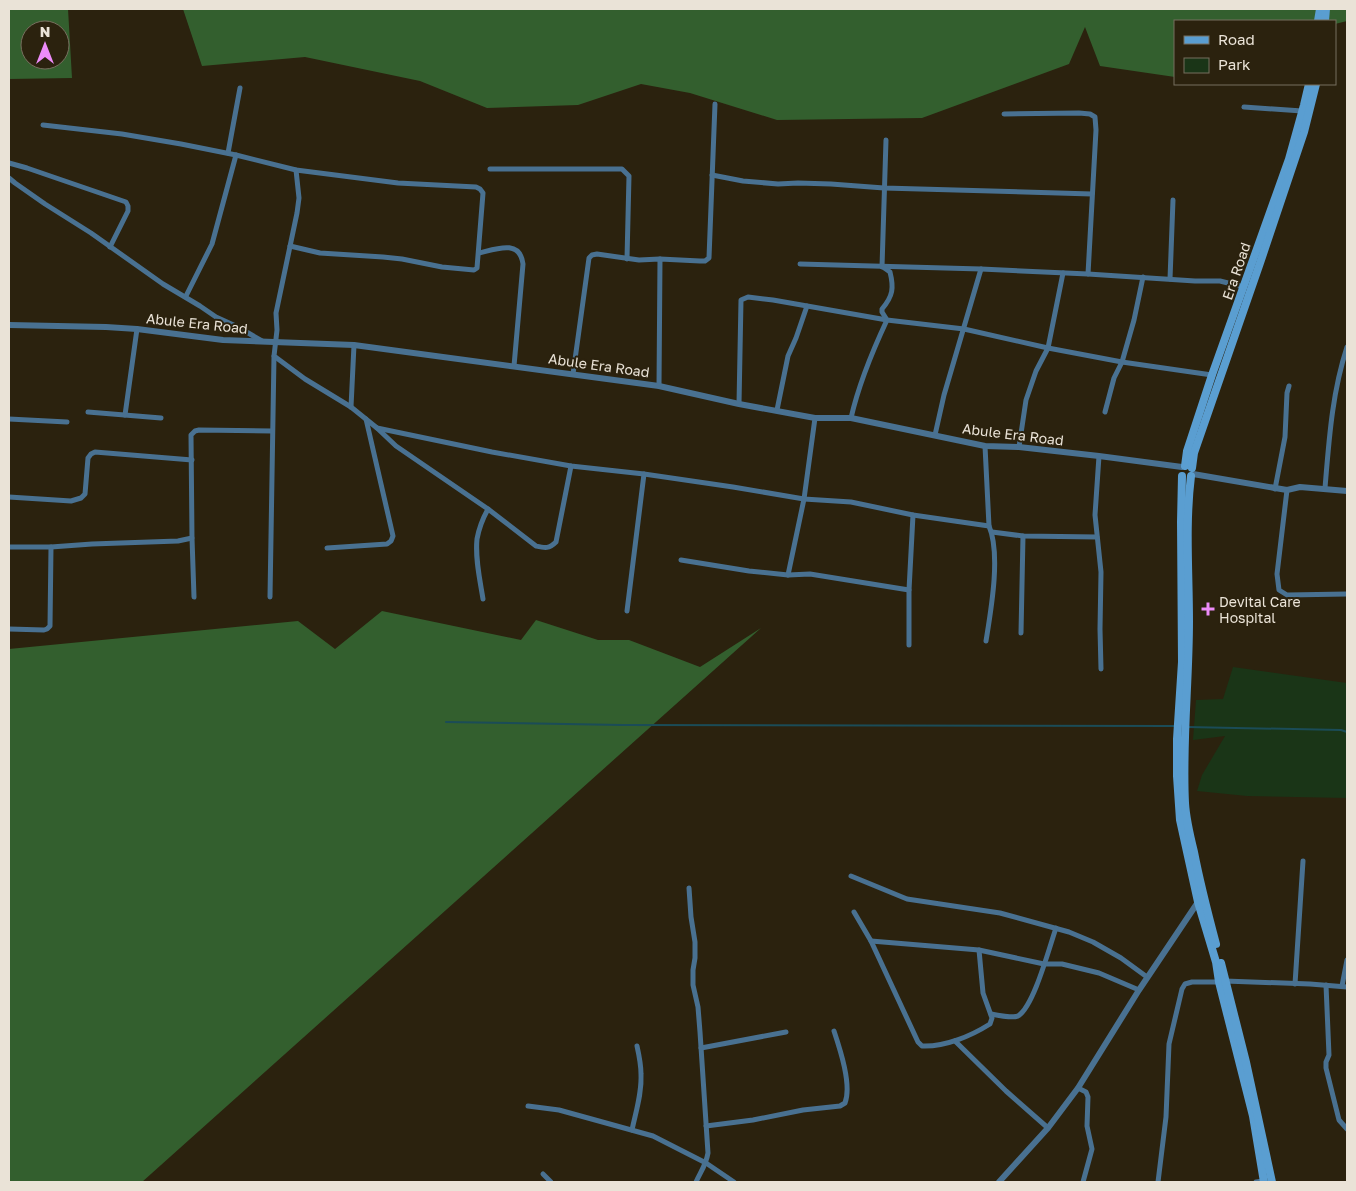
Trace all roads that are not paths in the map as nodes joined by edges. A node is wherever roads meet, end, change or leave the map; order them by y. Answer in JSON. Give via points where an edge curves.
{"nodes":[{"id":1,"x":1309,"y":85,"type":"edge"},
{"id":2,"x":1316,"y":85,"type":"edge"},
{"id":3,"x":240,"y":88,"type":"dead end"},
{"id":4,"x":715,"y":104,"type":"dead end"},
{"id":5,"x":1244,"y":108,"type":"dead end"},
{"id":6,"x":1302,"y":111,"type":"junction"},
{"id":7,"x":1004,"y":114,"type":"dead end"},
{"id":8,"x":43,"y":125,"type":"dead end"},
{"id":9,"x":886,"y":140,"type":"dead end"},
{"id":10,"x":228,"y":153,"type":"junction"},
{"id":11,"x":236,"y":155,"type":"junction"},
{"id":12,"x":9,"y":163,"type":"edge"},
{"id":13,"x":490,"y":169,"type":"dead end"},
{"id":14,"x":296,"y":170,"type":"junction"},
{"id":15,"x":712,"y":175,"type":"junction"},
{"id":16,"x":9,"y":178,"type":"edge"},
{"id":17,"x":884,"y":188,"type":"junction"},
{"id":18,"x":1092,"y":194,"type":"junction"},
{"id":19,"x":1173,"y":200,"type":"dead end"},
{"id":20,"x":290,"y":246,"type":"junction"},
{"id":21,"x":110,"y":247,"type":"junction"},
{"id":22,"x":479,"y":253,"type":"junction"},
{"id":23,"x":627,"y":259,"type":"junction"},
{"id":24,"x":660,"y":259,"type":"junction"},
{"id":25,"x":800,"y":264,"type":"dead end"},
{"id":26,"x":882,"y":267,"type":"junction"},
{"id":27,"x":980,"y":269,"type":"junction"},
{"id":28,"x":1063,"y":273,"type":"junction"},
{"id":29,"x":1088,"y":274,"type":"junction"},
{"id":30,"x":1143,"y":277,"type":"junction"},
{"id":31,"x":1170,"y":279,"type":"junction"},
{"id":32,"x":1244,"y":287,"type":"junction"},
{"id":33,"x":186,"y":296,"type":"junction"},
{"id":34,"x":807,"y":306,"type":"junction"},
{"id":35,"x":887,"y":320,"type":"junction"},
{"id":36,"x":9,"y":325,"type":"edge"},
{"id":37,"x":137,"y":329,"type":"junction"},
{"id":38,"x":964,"y":329,"type":"junction"},
{"id":39,"x":262,"y":342,"type":"junction"},
{"id":40,"x":275,"y":342,"type":"junction"},
{"id":41,"x":354,"y":345,"type":"junction"},
{"id":42,"x":1347,"y":347,"type":"edge"},
{"id":43,"x":1048,"y":348,"type":"junction"},
{"id":44,"x":274,"y":356,"type":"junction"},
{"id":45,"x":1122,"y":362,"type":"junction"},
{"id":46,"x":514,"y":366,"type":"junction"},
{"id":47,"x":573,"y":374,"type":"junction"},
{"id":48,"x":1212,"y":375,"type":"junction"},
{"id":49,"x":659,"y":386,"type":"junction"},
{"id":50,"x":1289,"y":386,"type":"dead end"},
{"id":51,"x":739,"y":404,"type":"junction"},
{"id":52,"x":351,"y":407,"type":"junction"},
{"id":53,"x":777,"y":410,"type":"junction"},
{"id":54,"x":88,"y":412,"type":"dead end"},
{"id":55,"x":1105,"y":412,"type":"dead end"},
{"id":56,"x":125,"y":415,"type":"junction"},
{"id":57,"x":161,"y":418,"type":"dead end"},
{"id":58,"x":366,"y":418,"type":"junction"},
{"id":59,"x":815,"y":418,"type":"junction"},
{"id":60,"x":852,"y":418,"type":"junction"},
{"id":61,"x":9,"y":419,"type":"edge"},
{"id":62,"x":67,"y":422,"type":"dead end"},
{"id":63,"x":377,"y":428,"type":"junction"},
{"id":64,"x":272,"y":431,"type":"junction"},
{"id":65,"x":935,"y":435,"type":"junction"},
{"id":66,"x":985,"y":446,"type":"junction"},
{"id":67,"x":1019,"y":447,"type":"junction"},
{"id":68,"x":1099,"y":456,"type":"junction"},
{"id":69,"x":192,"y":460,"type":"junction"},
{"id":70,"x":571,"y":466,"type":"junction"},
{"id":71,"x":1187,"y":471,"type":"junction"},
{"id":72,"x":644,"y":474,"type":"junction"},
{"id":73,"x":1325,"y":488,"type":"junction"},
{"id":74,"x":1275,"y":489,"type":"junction"},
{"id":75,"x":1287,"y":490,"type":"junction"},
{"id":76,"x":1347,"y":490,"type":"edge"},
{"id":77,"x":9,"y":497,"type":"edge"},
{"id":78,"x":804,"y":499,"type":"junction"},
{"id":79,"x":488,"y":509,"type":"junction"},
{"id":80,"x":913,"y":515,"type":"junction"},
{"id":81,"x":989,"y":526,"type":"junction"},
{"id":82,"x":992,"y":532,"type":"junction"},
{"id":83,"x":1023,"y":536,"type":"junction"},
{"id":84,"x":1097,"y":537,"type":"junction"},
{"id":85,"x":192,"y":538,"type":"junction"},
{"id":86,"x":9,"y":547,"type":"edge"},
{"id":87,"x":51,"y":547,"type":"junction"},
{"id":88,"x":327,"y":548,"type":"dead end"},
{"id":89,"x":681,"y":560,"type":"dead end"},
{"id":90,"x":788,"y":575,"type":"junction"},
{"id":91,"x":908,"y":590,"type":"junction"},
{"id":92,"x":1347,"y":594,"type":"edge"},
{"id":93,"x":194,"y":597,"type":"dead end"},
{"id":94,"x":270,"y":597,"type":"dead end"},
{"id":95,"x":483,"y":599,"type":"dead end"},
{"id":96,"x":627,"y":611,"type":"dead end"},
{"id":97,"x":9,"y":629,"type":"edge"},
{"id":98,"x":1021,"y":633,"type":"dead end"},
{"id":99,"x":986,"y":640,"type":"dead end"},
{"id":100,"x":909,"y":645,"type":"dead end"},
{"id":101,"x":1101,"y":669,"type":"dead end"},
{"id":102,"x":1181,"y":740,"type":"junction"},
{"id":103,"x":1303,"y":861,"type":"dead end"},
{"id":104,"x":850,"y":876,"type":"dead end"},
{"id":105,"x":689,"y":888,"type":"dead end"},
{"id":106,"x":1198,"y":902,"type":"junction"},
{"id":107,"x":854,"y":912,"type":"dead end"},
{"id":108,"x":1056,"y":928,"type":"junction"},
{"id":109,"x":872,"y":941,"type":"junction"},
{"id":110,"x":979,"y":950,"type":"junction"},
{"id":111,"x":1347,"y":960,"type":"edge"},
{"id":112,"x":1044,"y":964,"type":"junction"},
{"id":113,"x":1147,"y":977,"type":"junction"},
{"id":114,"x":1222,"y":982,"type":"junction"},
{"id":115,"x":1295,"y":984,"type":"junction"},
{"id":116,"x":1326,"y":985,"type":"junction"},
{"id":117,"x":1344,"y":987,"type":"edge"},
{"id":118,"x":1139,"y":990,"type":"junction"},
{"id":119,"x":991,"y":1014,"type":"junction"},
{"id":120,"x":834,"y":1031,"type":"dead end"},
{"id":121,"x":786,"y":1032,"type":"dead end"},
{"id":122,"x":956,"y":1040,"type":"junction"},
{"id":123,"x":637,"y":1046,"type":"dead end"},
{"id":124,"x":701,"y":1048,"type":"junction"},
{"id":125,"x":1078,"y":1088,"type":"junction"},
{"id":126,"x":528,"y":1106,"type":"dead end"},
{"id":127,"x":706,"y":1126,"type":"junction"},
{"id":128,"x":1048,"y":1128,"type":"junction"},
{"id":129,"x":1347,"y":1129,"type":"edge"},
{"id":130,"x":632,"y":1130,"type":"junction"},
{"id":131,"x":706,"y":1163,"type":"junction"},
{"id":132,"x":543,"y":1174,"type":"dead end"},
{"id":133,"x":551,"y":1182,"type":"edge"},
{"id":134,"x":696,"y":1182,"type":"edge"},
{"id":135,"x":734,"y":1182,"type":"edge"},
{"id":136,"x":999,"y":1182,"type":"edge"},
{"id":137,"x":1083,"y":1182,"type":"edge"},
{"id":138,"x":1158,"y":1182,"type":"edge"},
{"id":139,"x":1261,"y":1182,"type":"edge"},
{"id":140,"x":1272,"y":1182,"type":"edge"}],
"edges":[{"from":1,"to":6,"type":"main road","name":"Era Road"},
{"from":2,"to":71,"type":"main road","via":[[1304,132]]},
{"from":3,"to":10,"type":"street"},
{"from":4,"to":15,"type":"street"},
{"from":5,"to":6,"type":"street"},
{"from":6,"to":32,"type":"main road","name":"Era Road"},
{"from":7,"to":18,"type":"street","via":[[1079,113],[1095,117]]},
{"from":8,"to":10,"type":"street","via":[[122,134]]},
{"from":9,"to":17,"type":"street"},
{"from":10,"to":11,"type":"street"},
{"from":11,"to":14,"type":"street"},
{"from":11,"to":33,"type":"street","via":[[212,244]]},
{"from":12,"to":21,"type":"street","via":[[126,202],[128,211]]},
{"from":13,"to":23,"type":"street","via":[[622,170],[629,176]]},
{"from":14,"to":20,"type":"street","via":[[299,198]]},
{"from":14,"to":22,"type":"street","via":[[398,183],[476,187],[483,193]]},
{"from":15,"to":17,"type":"street","via":[[778,184],[798,182]]},
{"from":15,"to":24,"type":"street","via":[[709,258],[700,262]]},
{"from":16,"to":21,"type":"street"},
{"from":17,"to":18,"type":"street"},
{"from":17,"to":26,"type":"street"},
{"from":18,"to":29,"type":"street"},
{"from":19,"to":31,"type":"street"},
{"from":20,"to":22,"type":"street","via":[[320,253],[392,258],[470,270],[478,268]]},
{"from":20,"to":40,"type":"street","via":[[276,313]]},
{"from":21,"to":33,"type":"street"},
{"from":22,"to":46,"type":"street","via":[[504,247],[513,248],[522,257]]},
{"from":23,"to":24,"type":"street"},
{"from":23,"to":47,"type":"street","via":[[597,254],[588,258]]},
{"from":24,"to":49,"type":"street"},
{"from":25,"to":26,"type":"street"},
{"from":26,"to":27,"type":"street"},
{"from":26,"to":35,"type":"street","via":[[890,272],[893,284],[889,301],[882,309]]},
{"from":27,"to":28,"type":"street"},
{"from":27,"to":38,"type":"street"},
{"from":28,"to":29,"type":"street"},
{"from":28,"to":43,"type":"street"},
{"from":29,"to":30,"type":"street"},
{"from":30,"to":31,"type":"street"},
{"from":30,"to":45,"type":"street"},
{"from":31,"to":32,"type":"street","via":[[1220,281]]},
{"from":32,"to":48,"type":"main road","name":"Era Road"},
{"from":33,"to":39,"type":"street"},
{"from":34,"to":35,"type":"street"},
{"from":34,"to":51,"type":"street","via":[[748,297],[741,300]]},
{"from":34,"to":53,"type":"street","via":[[788,356]]},
{"from":35,"to":38,"type":"street"},
{"from":35,"to":60,"type":"street","via":[[869,358]]},
{"from":36,"to":37,"type":"street","name":"Abule Era Road"},
{"from":37,"to":39,"type":"street","name":"Abule Era Road"},
{"from":37,"to":56,"type":"street"},
{"from":38,"to":43,"type":"street"},
{"from":38,"to":65,"type":"street"},
{"from":39,"to":40,"type":"street","name":"Abule Era Road"},
{"from":40,"to":41,"type":"street","name":"Abule Era Road"},
{"from":40,"to":44,"type":"street"},
{"from":41,"to":46,"type":"street","name":"Abule Era Road"},
{"from":41,"to":52,"type":"street"},
{"from":42,"to":73,"type":"street","via":[[1333,408]]},
{"from":43,"to":45,"type":"street"},
{"from":43,"to":67,"type":"street","via":[[1026,400]]},
{"from":44,"to":52,"type":"street"},
{"from":44,"to":64,"type":"street"},
{"from":45,"to":48,"type":"street"},
{"from":45,"to":55,"type":"street"},
{"from":46,"to":47,"type":"street","name":"Abule Era Road"},
{"from":47,"to":49,"type":"street","name":"Abule Era Road"},
{"from":48,"to":71,"type":"main road","name":"Era Road","via":[[1187,451]]},
{"from":49,"to":51,"type":"street","name":"Abule Era Road"},
{"from":50,"to":74,"type":"street","via":[[1285,437]]},
{"from":51,"to":53,"type":"street","name":"Abule Era Road"},
{"from":52,"to":58,"type":"street"},
{"from":53,"to":59,"type":"street","name":"Abule Era Road"},
{"from":54,"to":56,"type":"street"},
{"from":56,"to":57,"type":"street"},
{"from":58,"to":63,"type":"street"},
{"from":58,"to":88,"type":"street","via":[[393,536],[387,544]]},
{"from":59,"to":60,"type":"street","name":"Abule Era Road"},
{"from":59,"to":78,"type":"street"},
{"from":60,"to":65,"type":"street","name":"Abule Era Road"},
{"from":61,"to":62,"type":"street"},
{"from":63,"to":70,"type":"street"},
{"from":63,"to":79,"type":"street","via":[[396,446]]},
{"from":64,"to":69,"type":"street","via":[[194,431],[191,435]]},
{"from":64,"to":94,"type":"street"},
{"from":65,"to":66,"type":"street","name":"Abule Era Road"},
{"from":66,"to":67,"type":"street","name":"Abule Era Road"},
{"from":66,"to":81,"type":"street"},
{"from":67,"to":68,"type":"street","name":"Abule Era Road"},
{"from":68,"to":71,"type":"street","name":"Abule Era Road"},
{"from":68,"to":84,"type":"street","via":[[1095,515]]},
{"from":69,"to":77,"type":"street","via":[[95,452],[88,458],[85,494],[81,498],[71,501]]},
{"from":69,"to":85,"type":"street"},
{"from":70,"to":72,"type":"street"},
{"from":70,"to":79,"type":"street","via":[[559,532],[552,547],[536,546]]},
{"from":71,"to":74,"type":"street","name":"Abule Era Road"},
{"from":71,"to":102,"type":"main road","via":[[1181,522]]},
{"from":72,"to":78,"type":"street"},
{"from":72,"to":96,"type":"street"},
{"from":73,"to":75,"type":"street","name":"Abule Era Road"},
{"from":73,"to":76,"type":"street","name":"Abule Era Road"},
{"from":74,"to":75,"type":"street","name":"Abule Era Road"},
{"from":75,"to":92,"type":"street","via":[[1277,574],[1279,590],[1287,595]]},
{"from":78,"to":80,"type":"street","via":[[851,502]]},
{"from":78,"to":90,"type":"street"},
{"from":79,"to":95,"type":"street","via":[[477,539]]},
{"from":80,"to":81,"type":"street"},
{"from":80,"to":91,"type":"street"},
{"from":81,"to":82,"type":"street"},
{"from":82,"to":83,"type":"street"},
{"from":82,"to":99,"type":"street","via":[[995,558]]},
{"from":83,"to":84,"type":"street"},
{"from":83,"to":98,"type":"street"},
{"from":84,"to":101,"type":"street","via":[[1101,572]]},
{"from":85,"to":87,"type":"street","via":[[178,542]]},
{"from":85,"to":93,"type":"street"},
{"from":86,"to":87,"type":"street"},
{"from":87,"to":97,"type":"street","via":[[50,626],[44,630]]},
{"from":89,"to":90,"type":"street"},
{"from":90,"to":91,"type":"street","via":[[810,574]]},
{"from":91,"to":100,"type":"street"},
{"from":102,"to":106,"type":"main road","via":[[1177,776],[1180,820]]},
{"from":102,"to":114,"type":"main road","via":[[1188,823]]},
{"from":103,"to":115,"type":"street"},
{"from":104,"to":108,"type":"street","via":[[907,899],[1000,913]]},
{"from":105,"to":124,"type":"street"},
{"from":106,"to":113,"type":"street"},
{"from":106,"to":114,"type":"main road"},
{"from":107,"to":109,"type":"street"},
{"from":108,"to":112,"type":"street"},
{"from":108,"to":113,"type":"street","via":[[1092,942]]},
{"from":109,"to":110,"type":"street"},
{"from":109,"to":122,"type":"street","via":[[918,1042],[928,1046]]},
{"from":110,"to":112,"type":"street"},
{"from":110,"to":119,"type":"street","via":[[983,993]]},
{"from":111,"to":117,"type":"street"},
{"from":112,"to":118,"type":"street","via":[[1062,964],[1099,973]]},
{"from":112,"to":119,"type":"street","via":[[1029,1004],[1018,1016]]},
{"from":113,"to":118,"type":"street"},
{"from":114,"to":115,"type":"street"},
{"from":114,"to":138,"type":"street","via":[[1192,982],[1182,989],[1169,1044],[1166,1117]]},
{"from":114,"to":139,"type":"main road","via":[[1253,1116]]},
{"from":114,"to":140,"type":"main road","via":[[1246,1062]]},
{"from":115,"to":116,"type":"street"},
{"from":116,"to":117,"type":"street"},
{"from":116,"to":129,"type":"street","via":[[1329,1055],[1326,1068],[1339,1120]]},
{"from":118,"to":125,"type":"street"},
{"from":119,"to":122,"type":"street","via":[[990,1024]]},
{"from":120,"to":127,"type":"street","via":[[846,1078],[845,1103]]},
{"from":121,"to":124,"type":"street"},
{"from":122,"to":128,"type":"street"},
{"from":123,"to":130,"type":"street","via":[[641,1084]]},
{"from":124,"to":127,"type":"street"},
{"from":125,"to":128,"type":"street"},
{"from":125,"to":137,"type":"street","via":[[1088,1097],[1087,1126],[1092,1149]]},
{"from":126,"to":130,"type":"street","via":[[559,1110]]},
{"from":127,"to":131,"type":"street"},
{"from":128,"to":136,"type":"street"},
{"from":130,"to":131,"type":"street","via":[[671,1144]]},
{"from":131,"to":134,"type":"street"},
{"from":131,"to":135,"type":"street"},
{"from":132,"to":133,"type":"street"}]}
